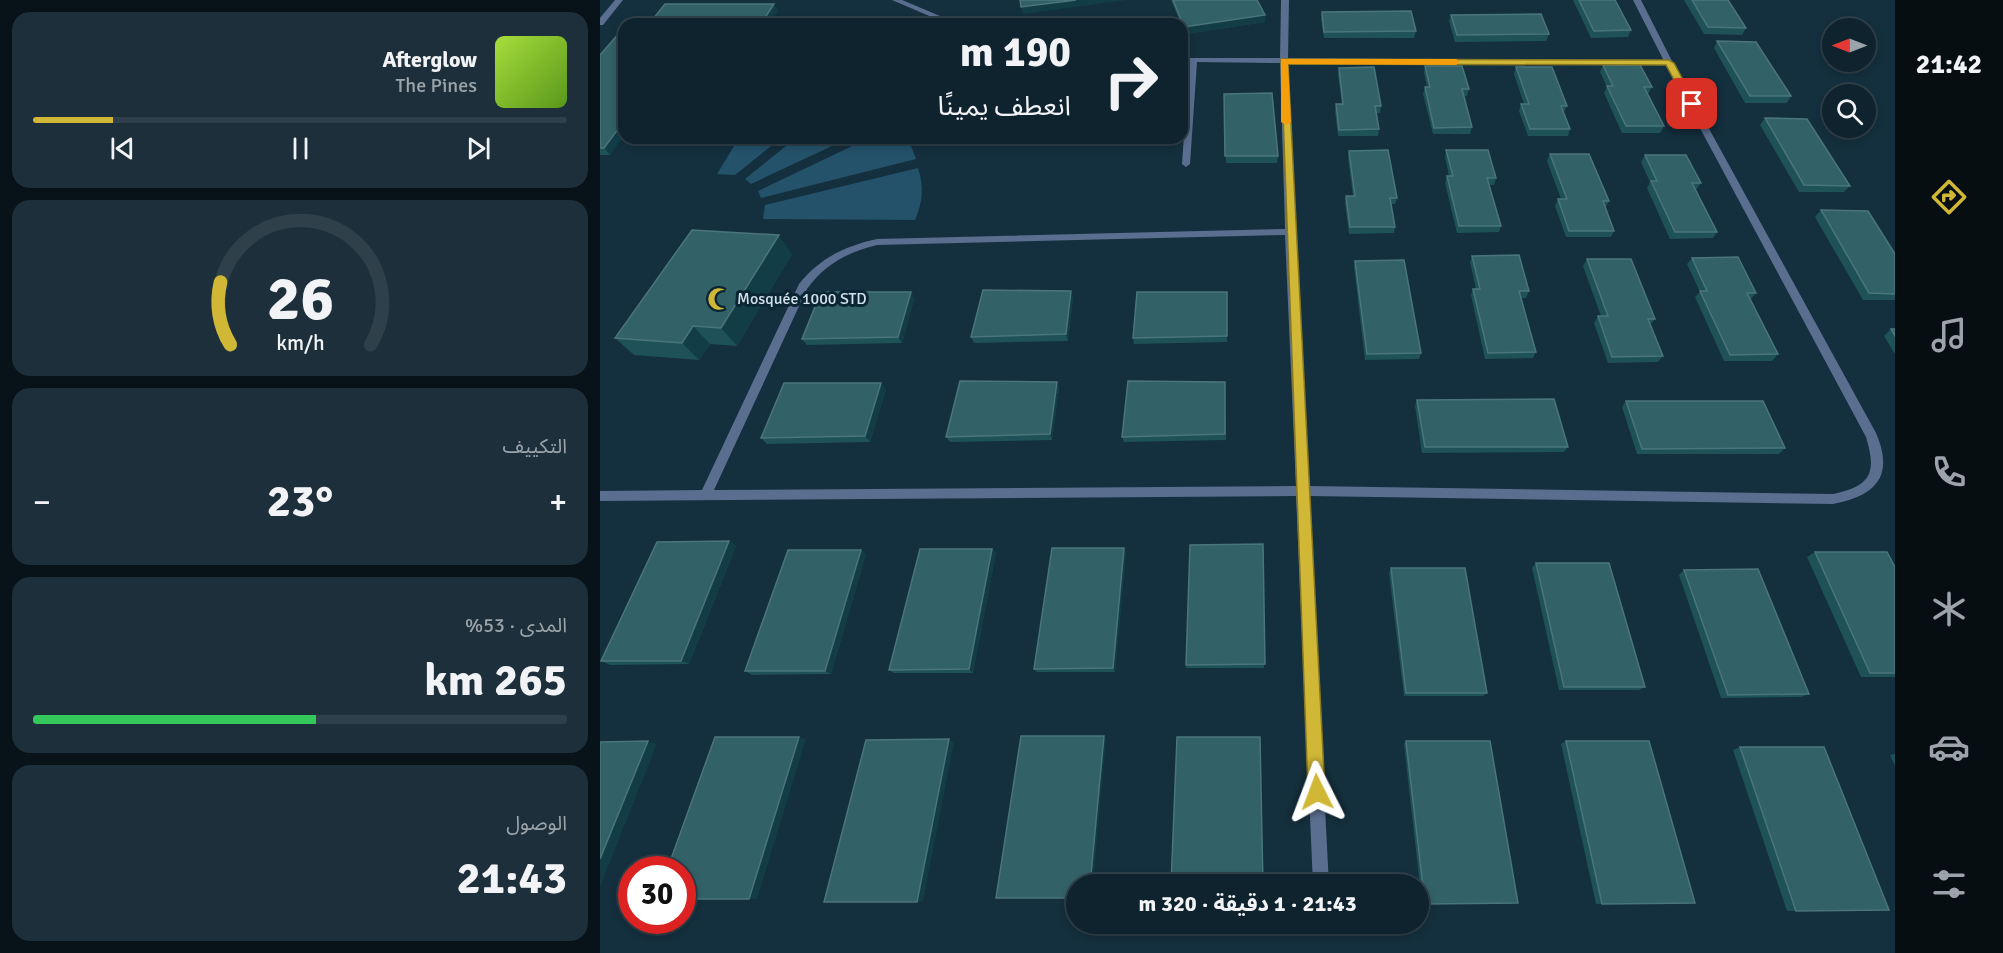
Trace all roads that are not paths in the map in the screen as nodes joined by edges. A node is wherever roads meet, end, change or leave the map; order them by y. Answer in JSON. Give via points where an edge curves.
{"nodes":[{"id":1,"x":620,"y":0,"type":"edge"},
{"id":2,"x":896,"y":0,"type":"edge"},
{"id":3,"x":1285,"y":0,"type":"edge"},
{"id":4,"x":1637,"y":0,"type":"edge"},
{"id":5,"x":940,"y":18,"type":"edge"},
{"id":6,"x":600,"y":22,"type":"edge"},
{"id":7,"x":1188,"y":61,"type":"edge"},
{"id":8,"x":1193,"y":61,"type":"junction"},
{"id":9,"x":1284,"y":61,"type":"junction"},
{"id":10,"x":1669,"y":63,"type":"junction"},
{"id":11,"x":1188,"y":135,"type":"edge"},
{"id":12,"x":1187,"y":144,"type":"edge"},
{"id":13,"x":1186,"y":164,"type":"dead end"},
{"id":14,"x":1290,"y":232,"type":"junction"},
{"id":15,"x":1302,"y":490,"type":"junction"},
{"id":16,"x":706,"y":495,"type":"junction"},
{"id":17,"x":600,"y":496,"type":"edge"},
{"id":18,"x":1321,"y":874,"type":"edge"}],
"edges":[{"from":1,"to":6,"type":"street"},
{"from":2,"to":5,"type":"street"},
{"from":3,"to":9,"type":"street"},
{"from":4,"to":10,"type":"street"},
{"from":7,"to":8,"type":"street"},
{"from":8,"to":9,"type":"street"},
{"from":8,"to":11,"type":"street"},
{"from":9,"to":10,"type":"street"},
{"from":9,"to":14,"type":"street"},
{"from":10,"to":15,"type":"street","via":[[1872,436],[1880,464],[1873,480],[1851,496],[1833,499]]},
{"from":12,"to":13,"type":"street"},
{"from":14,"to":15,"type":"street"},
{"from":14,"to":16,"type":"street","via":[[877,242],[843,252],[813,272],[803,287]]},
{"from":15,"to":16,"type":"street"},
{"from":15,"to":18,"type":"street"},
{"from":16,"to":17,"type":"street"}]}
